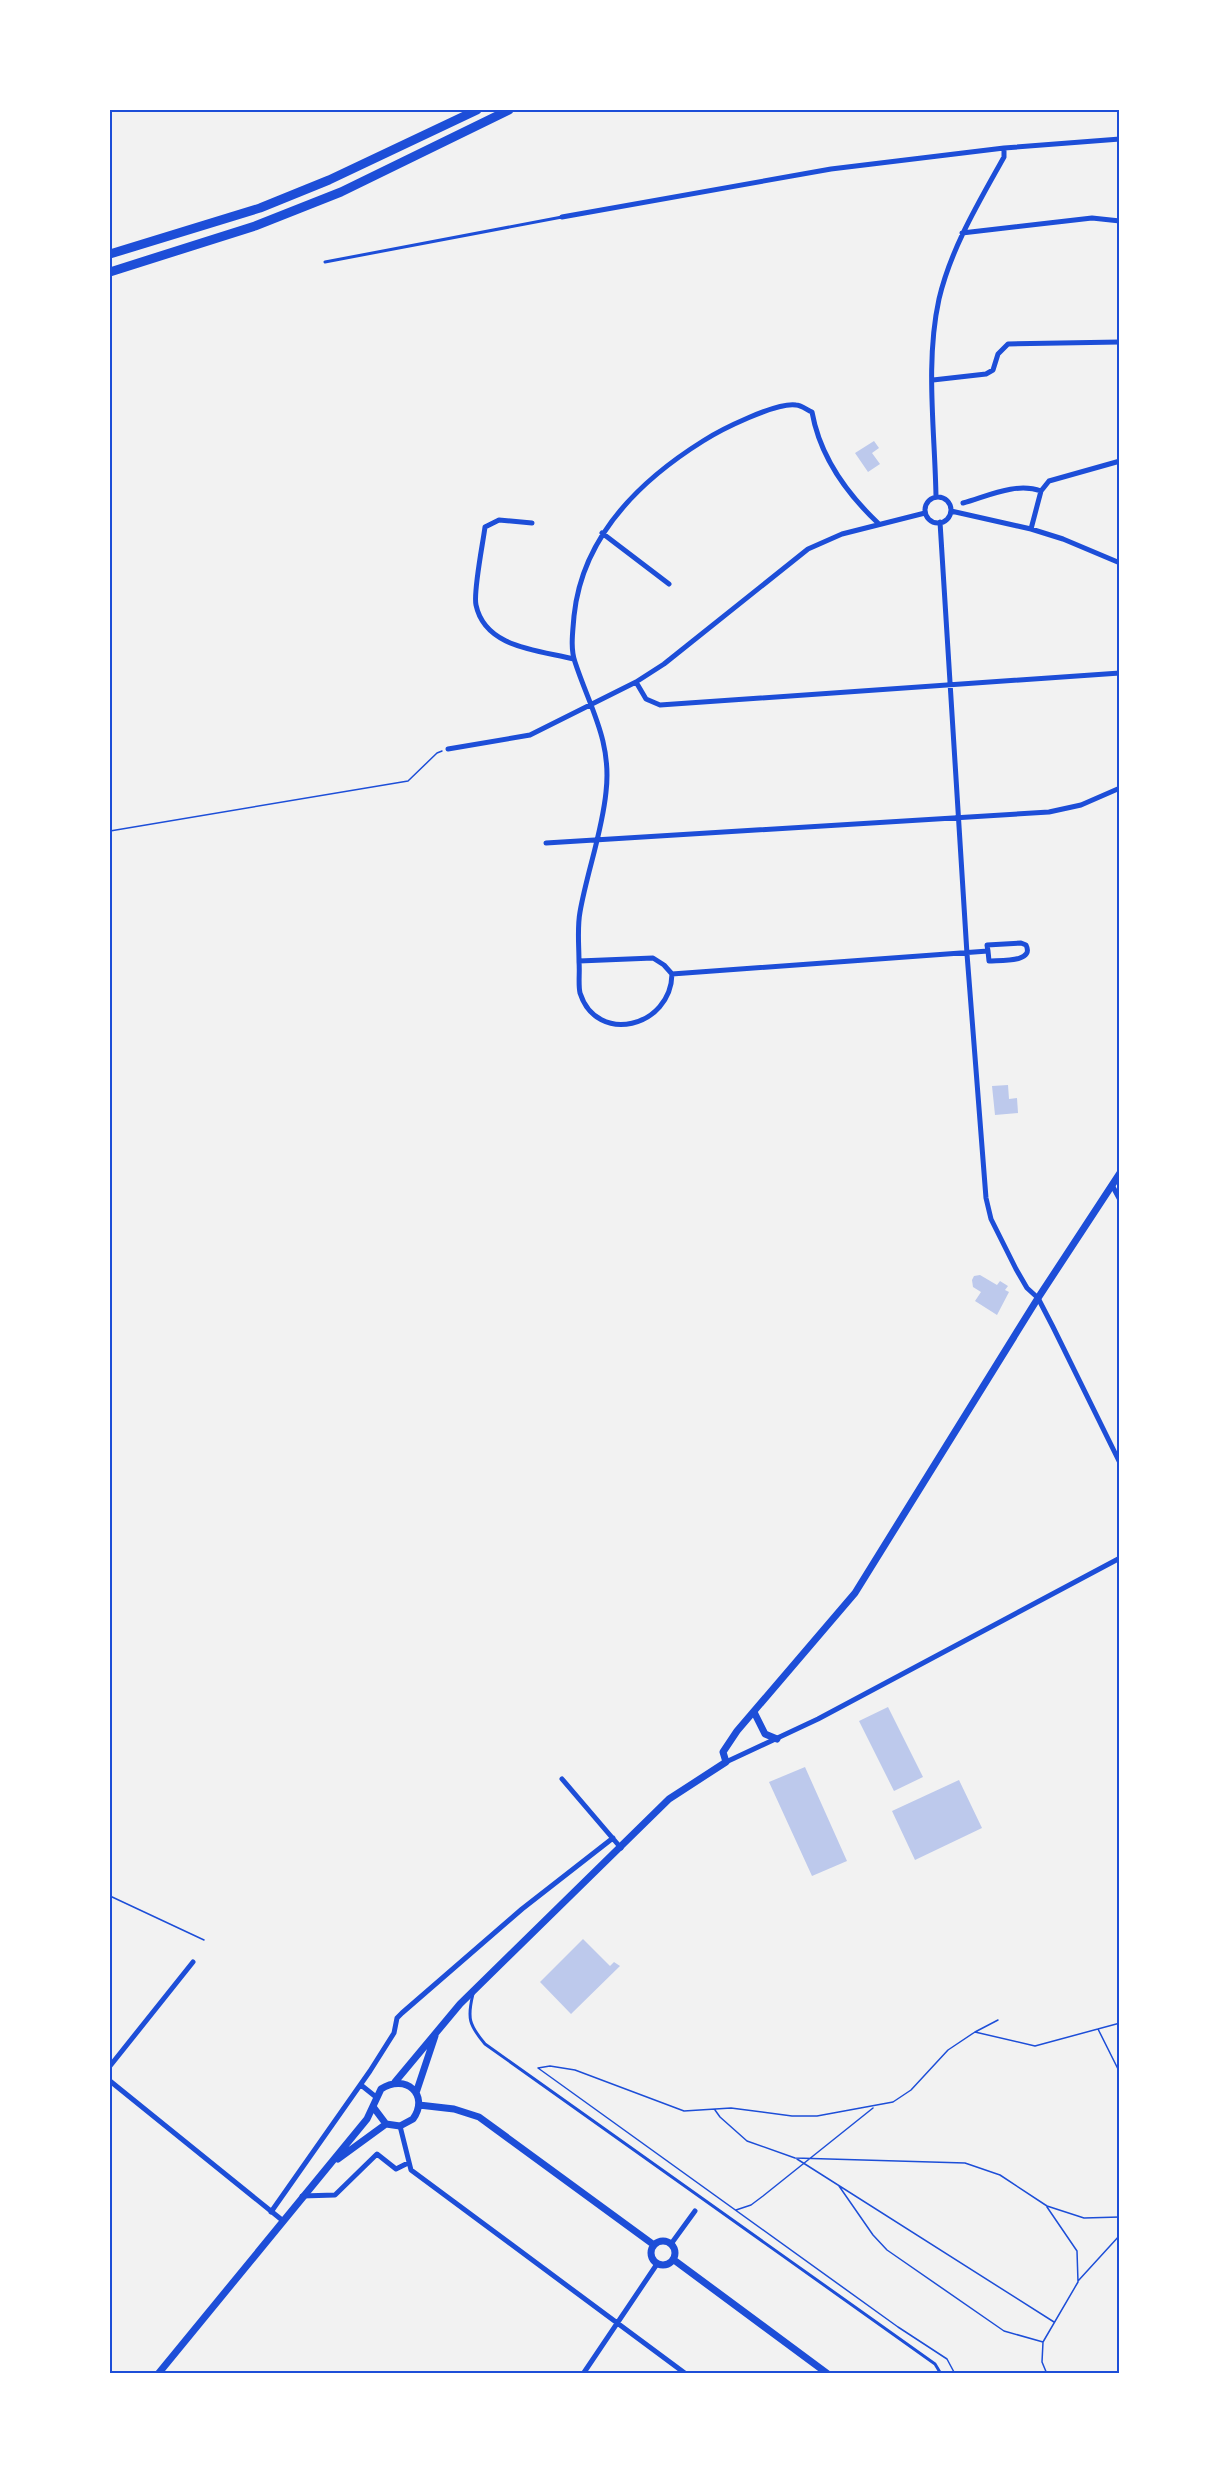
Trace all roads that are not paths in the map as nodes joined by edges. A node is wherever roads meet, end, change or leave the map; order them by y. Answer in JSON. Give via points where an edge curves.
{"nodes":[{"id":1,"x":477,"y":110,"type":"edge"},
{"id":2,"x":509,"y":110,"type":"edge"},
{"id":3,"x":1119,"y":139,"type":"edge"},
{"id":4,"x":1004,"y":148,"type":"junction"},
{"id":5,"x":562,"y":218,"type":"joint"},
{"id":6,"x":1119,"y":221,"type":"edge"},
{"id":7,"x":962,"y":233,"type":"junction"},
{"id":8,"x":110,"y":254,"type":"edge"},
{"id":9,"x":325,"y":262,"type":"dead end"},
{"id":10,"x":110,"y":272,"type":"edge"},
{"id":11,"x":1119,"y":342,"type":"edge"},
{"id":12,"x":933,"y":380,"type":"junction"},
{"id":13,"x":1119,"y":461,"type":"edge"},
{"id":14,"x":1041,"y":491,"type":"junction"},
{"id":15,"x":936,"y":497,"type":"junction"},
{"id":16,"x":963,"y":502,"type":"dead end"},
{"id":17,"x":951,"y":511,"type":"junction"},
{"id":18,"x":925,"y":513,"type":"junction"},
{"id":19,"x":940,"y":522,"type":"junction"},
{"id":20,"x":532,"y":523,"type":"dead end"},
{"id":21,"x":879,"y":524,"type":"junction"},
{"id":22,"x":1031,"y":529,"type":"junction"},
{"id":23,"x":602,"y":533,"type":"junction"},
{"id":24,"x":1119,"y":562,"type":"edge"},
{"id":25,"x":669,"y":584,"type":"dead end"},
{"id":26,"x":574,"y":659,"type":"junction"},
{"id":27,"x":1119,"y":673,"type":"edge"},
{"id":28,"x":636,"y":682,"type":"junction"},
{"id":29,"x":950,"y":685,"type":"junction"},
{"id":30,"x":592,"y":704,"type":"junction"},
{"id":31,"x":448,"y":749,"type":"road end"},
{"id":32,"x":1119,"y":788,"type":"edge"},
{"id":33,"x":959,"y":818,"type":"junction"},
{"id":34,"x":597,"y":840,"type":"junction"},
{"id":35,"x":546,"y":843,"type":"dead end"},
{"id":36,"x":988,"y":951,"type":"junction"},
{"id":37,"x":967,"y":954,"type":"junction"},
{"id":38,"x":579,"y":961,"type":"junction"},
{"id":39,"x":672,"y":974,"type":"junction"},
{"id":40,"x":1119,"y":1173,"type":"edge"},
{"id":41,"x":1112,"y":1185,"type":"junction"},
{"id":42,"x":1119,"y":1200,"type":"edge"},
{"id":43,"x":1038,"y":1298,"type":"junction"},
{"id":44,"x":1119,"y":1463,"type":"edge"},
{"id":45,"x":1119,"y":1558,"type":"edge"},
{"id":46,"x":754,"y":1712,"type":"junction"},
{"id":47,"x":777,"y":1739,"type":"junction"},
{"id":48,"x":726,"y":1762,"type":"junction"},
{"id":49,"x":562,"y":1779,"type":"dead end"},
{"id":50,"x":613,"y":1838,"type":"junction"},
{"id":51,"x":621,"y":1848,"type":"junction"},
{"id":52,"x":193,"y":1962,"type":"dead end"},
{"id":53,"x":474,"y":1991,"type":"junction"},
{"id":54,"x":436,"y":2033,"type":"junction"},
{"id":55,"x":110,"y":2066,"type":"edge"},
{"id":56,"x":110,"y":2081,"type":"edge"},
{"id":57,"x":395,"y":2082,"type":"junction"},
{"id":58,"x":361,"y":2085,"type":"junction"},
{"id":59,"x":416,"y":2093,"type":"junction"},
{"id":60,"x":376,"y":2097,"type":"junction"},
{"id":61,"x":419,"y":2105,"type":"junction"},
{"id":62,"x":374,"y":2108,"type":"junction"},
{"id":63,"x":386,"y":2124,"type":"junction"},
{"id":64,"x":400,"y":2126,"type":"junction"},
{"id":65,"x":408,"y":2163,"type":"junction"},
{"id":66,"x":326,"y":2168,"type":"junction"},
{"id":67,"x":302,"y":2196,"type":"junction"},
{"id":68,"x":694,"y":2211,"type":"dead end"},
{"id":69,"x":271,"y":2212,"type":"junction"},
{"id":70,"x":282,"y":2220,"type":"junction"},
{"id":71,"x":671,"y":2244,"type":"junction"},
{"id":72,"x":654,"y":2245,"type":"junction"},
{"id":73,"x":674,"y":2260,"type":"junction"},
{"id":74,"x":657,"y":2264,"type":"junction"},
{"id":75,"x":616,"y":2323,"type":"junction"},
{"id":76,"x":158,"y":2373,"type":"edge"},
{"id":77,"x":583,"y":2373,"type":"edge"},
{"id":78,"x":686,"y":2373,"type":"edge"},
{"id":79,"x":828,"y":2373,"type":"edge"},
{"id":80,"x":941,"y":2373,"type":"edge"}],
"edges":[{"from":1,"to":8,"type":"highway","via":[[270,204]]},
{"from":2,"to":10,"type":"highway","via":[[330,196],[255,226]]},
{"from":3,"to":4,"type":"street"},
{"from":4,"to":5,"type":"street","via":[[831,169]]},
{"from":4,"to":7,"type":"street","via":[[1004,157]]},
{"from":5,"to":9,"type":"lane"},
{"from":6,"to":7,"type":"street","via":[[1092,218]]},
{"from":7,"to":12,"type":"street","via":[[939,299]]},
{"from":11,"to":12,"type":"street","via":[[1008,344],[998,354],[993,370],[986,374]]},
{"from":12,"to":15,"type":"street"},
{"from":13,"to":14,"type":"street","via":[[1049,481]]},
{"from":14,"to":16,"type":"street","via":[[1024,487]]},
{"from":14,"to":22,"type":"street"},
{"from":15,"to":17,"type":"street","via":[[947,500]]},
{"from":15,"to":18,"type":"street","via":[[927,502]]},
{"from":17,"to":19,"type":"street"},
{"from":17,"to":22,"type":"street"},
{"from":18,"to":19,"type":"street","via":[[932,521]]},
{"from":18,"to":21,"type":"street"},
{"from":19,"to":29,"type":"street"},
{"from":20,"to":26,"type":"street","via":[[498,520],[485,527],[475,603],[484,626],[503,641]]},
{"from":21,"to":23,"type":"street","via":[[841,482],[825,454],[812,412],[795,404],[721,429],[684,452],[623,506]]},
{"from":21,"to":28,"type":"street","via":[[808,549],[701,636]]},
{"from":22,"to":24,"type":"street"},
{"from":23,"to":25,"type":"street"},
{"from":23,"to":26,"type":"street","via":[[586,562],[576,594]]},
{"from":26,"to":30,"type":"street"},
{"from":27,"to":29,"type":"street"},
{"from":28,"to":29,"type":"street","via":[[646,699],[660,705]]},
{"from":28,"to":30,"type":"street"},
{"from":29,"to":33,"type":"street"},
{"from":30,"to":31,"type":"street","via":[[530,735]]},
{"from":30,"to":34,"type":"street","via":[[608,764]]},
{"from":32,"to":33,"type":"street","via":[[1081,805],[1049,812]]},
{"from":33,"to":34,"type":"street"},
{"from":33,"to":37,"type":"street"},
{"from":34,"to":35,"type":"street"},
{"from":34,"to":38,"type":"street","via":[[579,914]]},
{"from":36,"to":36,"type":"street","via":[[989,961],[1022,958],[1028,949],[1021,943],[987,945]]},
{"from":36,"to":37,"type":"street"},
{"from":37,"to":39,"type":"street"},
{"from":37,"to":43,"type":"street","via":[[986,1198],[991,1219],[1016,1269]]},
{"from":38,"to":39,"type":"street","via":[[653,958]]},
{"from":38,"to":39,"type":"street","via":[[579,990],[584,1004],[610,1024],[638,1023],[656,1012],[667,998]]},
{"from":40,"to":41,"type":"street"},
{"from":41,"to":42,"type":"street"},
{"from":41,"to":43,"type":"street"},
{"from":43,"to":44,"type":"street"},
{"from":43,"to":46,"type":"street","via":[[855,1593]]},
{"from":45,"to":47,"type":"street"},
{"from":46,"to":47,"type":"street","via":[[765,1734]]},
{"from":46,"to":48,"type":"street","via":[[728,1743],[723,1752]]},
{"from":47,"to":48,"type":"street"},
{"from":48,"to":51,"type":"street","via":[[669,1799]]},
{"from":49,"to":50,"type":"street"},
{"from":50,"to":51,"type":"street"},
{"from":50,"to":58,"type":"street","via":[[522,1909],[402,2013]]},
{"from":51,"to":53,"type":"street"},
{"from":52,"to":55,"type":"street"},
{"from":53,"to":54,"type":"street"},
{"from":53,"to":80,"type":"lane","via":[[469,2014],[474,2031],[485,2044],[934,2364]]},
{"from":54,"to":57,"type":"street"},
{"from":54,"to":59,"type":"street"},
{"from":56,"to":69,"type":"street"},
{"from":57,"to":59,"type":"street","via":[[409,2085]]},
{"from":57,"to":60,"type":"street","via":[[381,2089]]},
{"from":58,"to":60,"type":"street"},
{"from":58,"to":69,"type":"street"},
{"from":59,"to":61,"type":"street"},
{"from":60,"to":62,"type":"street"},
{"from":61,"to":64,"type":"street","via":[[413,2119]]},
{"from":61,"to":72,"type":"street","via":[[479,2117]]},
{"from":62,"to":63,"type":"street"},
{"from":62,"to":66,"type":"street"},
{"from":63,"to":64,"type":"street"},
{"from":63,"to":66,"type":"street"},
{"from":64,"to":65,"type":"street"},
{"from":65,"to":67,"type":"street","via":[[396,2169],[377,2154],[334,2194]]},
{"from":65,"to":75,"type":"street","via":[[411,2170]]},
{"from":66,"to":67,"type":"street"},
{"from":67,"to":70,"type":"street"},
{"from":68,"to":71,"type":"street"},
{"from":69,"to":70,"type":"street"},
{"from":70,"to":76,"type":"street"},
{"from":71,"to":72,"type":"street","via":[[662,2241]]},
{"from":71,"to":73,"type":"street","via":[[676,2251]]},
{"from":72,"to":74,"type":"street","via":[[651,2255]]},
{"from":73,"to":74,"type":"street","via":[[666,2265]]},
{"from":73,"to":79,"type":"street"},
{"from":74,"to":75,"type":"street"},
{"from":75,"to":77,"type":"street"},
{"from":75,"to":78,"type":"street"}]}
